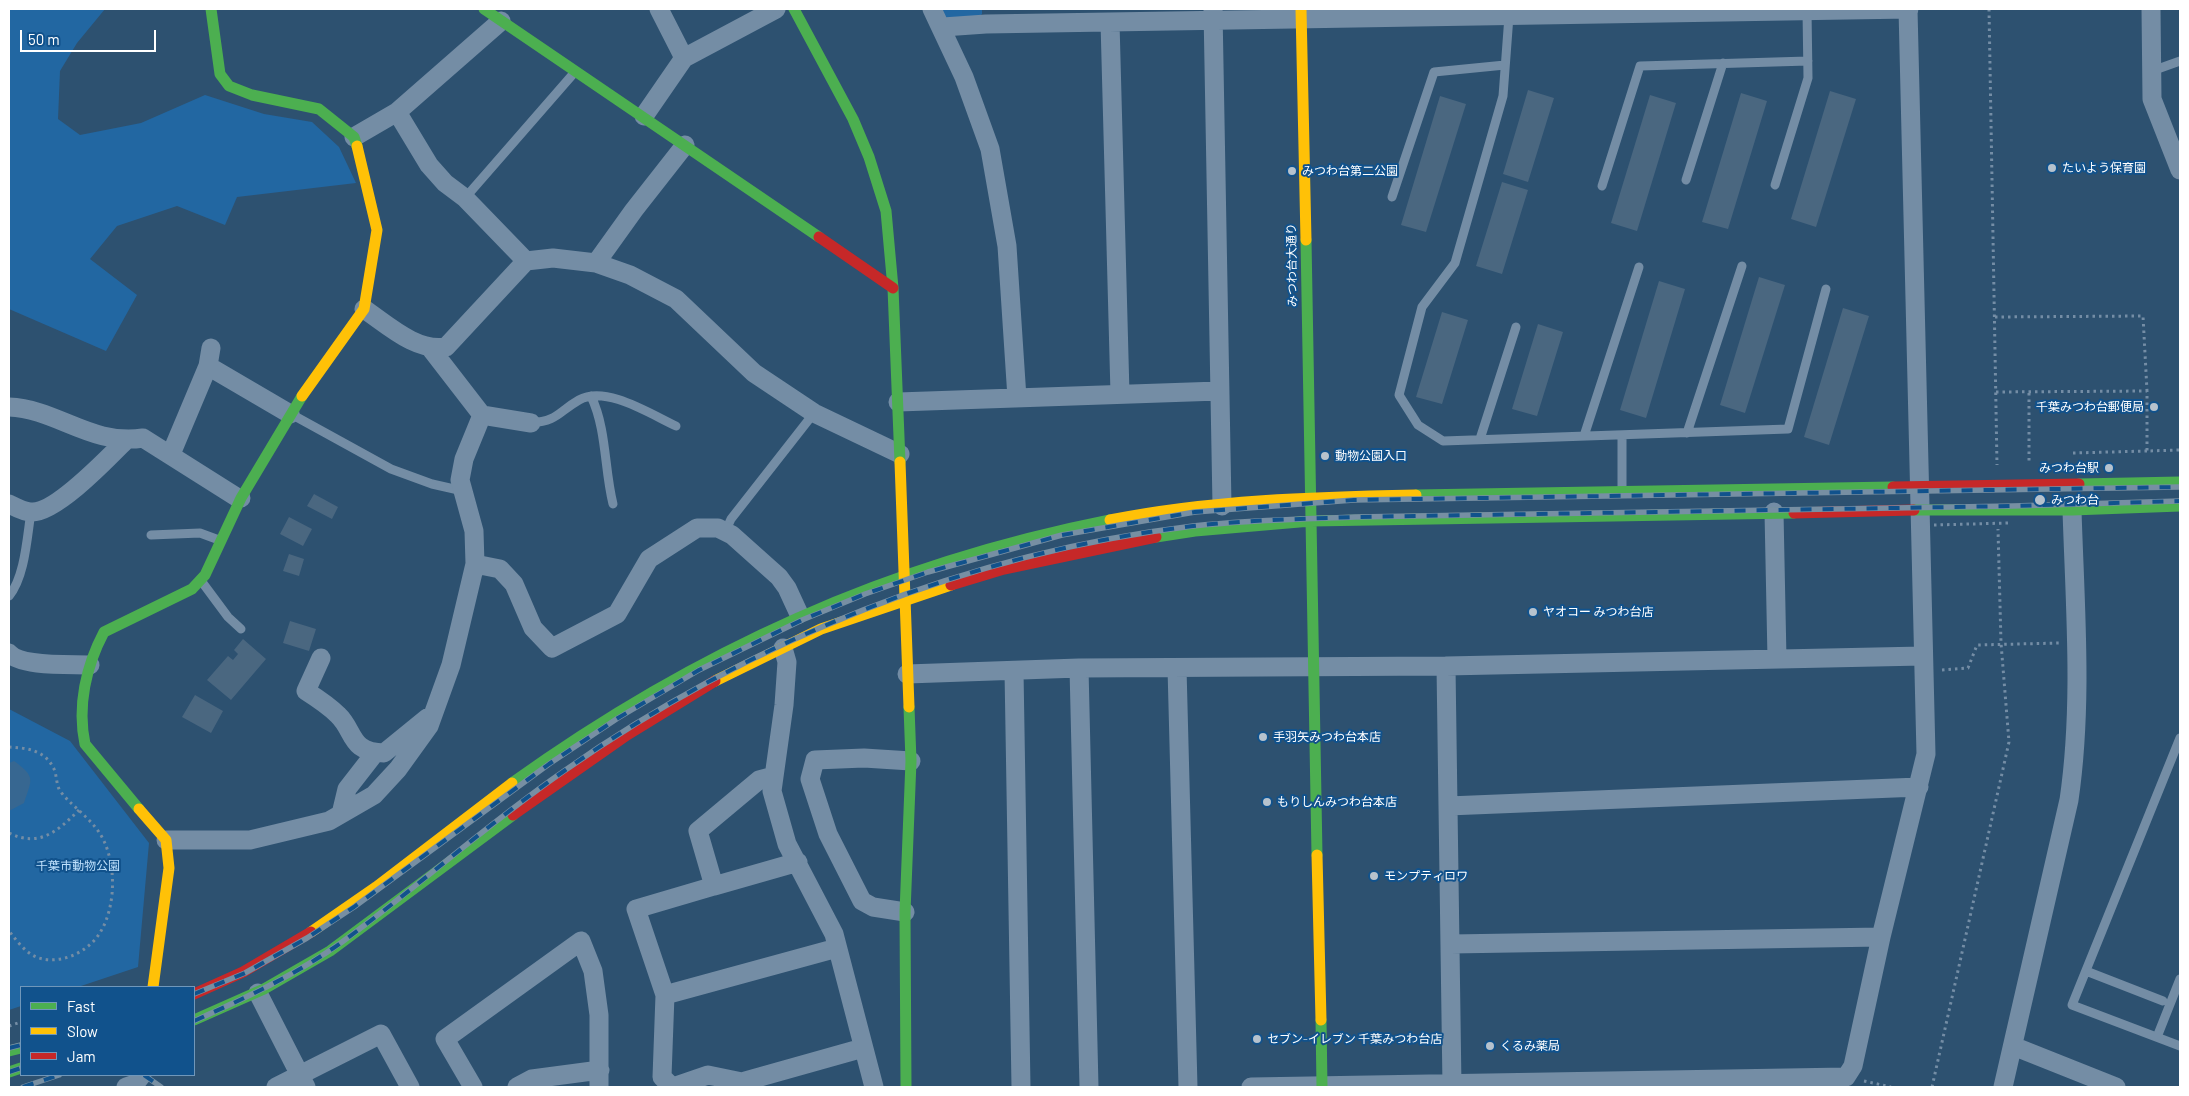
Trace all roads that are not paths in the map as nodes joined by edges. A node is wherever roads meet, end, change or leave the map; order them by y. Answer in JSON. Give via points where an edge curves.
{"nodes":[{"id":1,"x":211,"y":9,"type":"edge"},
{"id":2,"x":484,"y":9,"type":"edge"},
{"id":3,"x":659,"y":9,"type":"edge"},
{"id":4,"x":776,"y":9,"type":"edge"},
{"id":5,"x":794,"y":9,"type":"edge"},
{"id":6,"x":932,"y":9,"type":"edge"},
{"id":7,"x":1909,"y":9,"type":"edge"},
{"id":8,"x":2151,"y":9,"type":"edge"},
{"id":9,"x":1807,"y":11,"type":"junction"},
{"id":10,"x":1301,"y":14,"type":"edge"},
{"id":11,"x":1213,"y":15,"type":"edge"},
{"id":12,"x":986,"y":16,"type":"edge"},
{"id":13,"x":1509,"y":16,"type":"junction"},
{"id":14,"x":501,"y":21,"type":"junction"},
{"id":15,"x":1110,"y":22,"type":"junction"},
{"id":16,"x":942,"y":27,"type":"junction"},
{"id":17,"x":684,"y":58,"type":"junction"},
{"id":18,"x":1808,"y":61,"type":"junction"},
{"id":19,"x":2180,"y":61,"type":"edge"},
{"id":20,"x":1723,"y":64,"type":"junction"},
{"id":21,"x":1505,"y":65,"type":"junction"},
{"id":22,"x":576,"y":70,"type":"junction"},
{"id":23,"x":2152,"y":71,"type":"junction"},
{"id":24,"x":397,"y":112,"type":"junction"},
{"id":25,"x":644,"y":116,"type":"junction"},
{"id":26,"x":354,"y":137,"type":"junction"},
{"id":27,"x":685,"y":145,"type":"junction"},
{"id":28,"x":2180,"y":170,"type":"edge"},
{"id":29,"x":1686,"y":180,"type":"dead end"},
{"id":30,"x":1775,"y":185,"type":"dead end"},
{"id":31,"x":1602,"y":186,"type":"dead end"},
{"id":32,"x":1392,"y":197,"type":"dead end"},
{"id":33,"x":466,"y":198,"type":"junction"},
{"id":34,"x":526,"y":261,"type":"junction"},
{"id":35,"x":596,"y":263,"type":"junction"},
{"id":36,"x":1742,"y":266,"type":"dead end"},
{"id":37,"x":1638,"y":267,"type":"dead end"},
{"id":38,"x":893,"y":288,"type":"junction"},
{"id":39,"x":1826,"y":290,"type":"dead end"},
{"id":40,"x":364,"y":309,"type":"junction"},
{"id":41,"x":1516,"y":327,"type":"dead end"},
{"id":42,"x":432,"y":349,"type":"junction"},
{"id":43,"x":1219,"y":391,"type":"junction"},
{"id":44,"x":1120,"y":394,"type":"junction"},
{"id":45,"x":591,"y":396,"type":"junction"},
{"id":46,"x":1017,"y":398,"type":"junction"},
{"id":47,"x":898,"y":402,"type":"junction"},
{"id":48,"x":9,"y":407,"type":"edge"},
{"id":49,"x":814,"y":413,"type":"junction"},
{"id":50,"x":290,"y":414,"type":"junction"},
{"id":51,"x":482,"y":415,"type":"junction"},
{"id":52,"x":531,"y":423,"type":"joint"},
{"id":53,"x":676,"y":426,"type":"dead end"},
{"id":54,"x":1688,"y":433,"type":"junction"},
{"id":55,"x":1622,"y":435,"type":"junction"},
{"id":56,"x":1584,"y":436,"type":"junction"},
{"id":57,"x":1480,"y":440,"type":"junction"},
{"id":58,"x":125,"y":441,"type":"junction"},
{"id":59,"x":171,"y":454,"type":"junction"},
{"id":60,"x":900,"y":454,"type":"junction"},
{"id":61,"x":2180,"y":482,"type":"edge"},
{"id":62,"x":1920,"y":487,"type":"junction"},
{"id":63,"x":1622,"y":491,"type":"junction"},
{"id":64,"x":463,"y":492,"type":"junction"},
{"id":65,"x":1310,"y":497,"type":"junction"},
{"id":66,"x":241,"y":498,"type":"junction"},
{"id":67,"x":9,"y":504,"type":"edge"},
{"id":68,"x":614,"y":504,"type":"dead end"},
{"id":69,"x":1222,"y":506,"type":"junction"},
{"id":70,"x":2180,"y":506,"type":"edge"},
{"id":71,"x":1920,"y":510,"type":"junction"},
{"id":72,"x":2072,"y":510,"type":"junction"},
{"id":73,"x":31,"y":512,"type":"junction"},
{"id":74,"x":1774,"y":512,"type":"junction"},
{"id":75,"x":1311,"y":521,"type":"junction"},
{"id":76,"x":726,"y":530,"type":"junction"},
{"id":77,"x":151,"y":535,"type":"dead end"},
{"id":78,"x":221,"y":541,"type":"junction"},
{"id":79,"x":475,"y":564,"type":"junction"},
{"id":80,"x":905,"y":572,"type":"junction"},
{"id":81,"x":200,"y":580,"type":"junction"},
{"id":82,"x":9,"y":596,"type":"edge"},
{"id":83,"x":904,"y":600,"type":"junction"},
{"id":84,"x":799,"y":614,"type":"junction"},
{"id":85,"x":241,"y":629,"type":"dead end"},
{"id":86,"x":782,"y":648,"type":"junction"},
{"id":87,"x":9,"y":653,"type":"edge"},
{"id":88,"x":321,"y":658,"type":"dead end"},
{"id":89,"x":1777,"y":660,"type":"junction"},
{"id":90,"x":1924,"y":663,"type":"junction"},
{"id":91,"x":90,"y":665,"type":"junction"},
{"id":92,"x":1446,"y":666,"type":"junction"},
{"id":93,"x":1079,"y":668,"type":"junction"},
{"id":94,"x":1177,"y":668,"type":"junction"},
{"id":95,"x":1314,"y":668,"type":"junction"},
{"id":96,"x":1014,"y":671,"type":"junction"},
{"id":97,"x":907,"y":674,"type":"junction"},
{"id":98,"x":434,"y":713,"type":"junction"},
{"id":99,"x":2180,"y":738,"type":"edge"},
{"id":100,"x":375,"y":753,"type":"junction"},
{"id":101,"x":911,"y":761,"type":"junction"},
{"id":102,"x":774,"y":776,"type":"junction"},
{"id":103,"x":1919,"y":787,"type":"junction"},
{"id":104,"x":1448,"y":806,"type":"junction"},
{"id":105,"x":341,"y":814,"type":"junction"},
{"id":106,"x":166,"y":840,"type":"junction"},
{"id":107,"x":798,"y":862,"type":"junction"},
{"id":108,"x":714,"y":886,"type":"junction"},
{"id":109,"x":905,"y":912,"type":"junction"},
{"id":110,"x":1881,"y":937,"type":"junction"},
{"id":111,"x":1451,"y":944,"type":"junction"},
{"id":112,"x":838,"y":948,"type":"junction"},
{"id":113,"x":2086,"y":971,"type":"junction"},
{"id":114,"x":2180,"y":979,"type":"edge"},
{"id":115,"x":152,"y":986,"type":"edge"},
{"id":116,"x":258,"y":993,"type":"junction"},
{"id":117,"x":195,"y":994,"type":"edge"},
{"id":118,"x":665,"y":995,"type":"junction"},
{"id":119,"x":2163,"y":1002,"type":"dead end"},
{"id":120,"x":195,"y":1020,"type":"edge"},
{"id":121,"x":2157,"y":1037,"type":"junction"},
{"id":122,"x":2013,"y":1046,"type":"junction"},
{"id":123,"x":2180,"y":1046,"type":"edge"},
{"id":124,"x":863,"y":1048,"type":"junction"},
{"id":125,"x":141,"y":1076,"type":"edge"},
{"id":126,"x":599,"y":1079,"type":"edge"},
{"id":127,"x":303,"y":1081,"type":"edge"},
{"id":128,"x":1452,"y":1085,"type":"edge"},
{"id":129,"x":1322,"y":1086,"type":"edge"},
{"id":130,"x":126,"y":1087,"type":"edge"},
{"id":131,"x":276,"y":1087,"type":"edge"},
{"id":132,"x":410,"y":1087,"type":"edge"},
{"id":133,"x":472,"y":1087,"type":"edge"},
{"id":134,"x":517,"y":1087,"type":"edge"},
{"id":135,"x":672,"y":1087,"type":"edge"},
{"id":136,"x":874,"y":1087,"type":"edge"},
{"id":137,"x":906,"y":1087,"type":"edge"},
{"id":138,"x":1021,"y":1087,"type":"edge"},
{"id":139,"x":1089,"y":1087,"type":"edge"},
{"id":140,"x":1188,"y":1087,"type":"edge"},
{"id":141,"x":1251,"y":1087,"type":"edge"},
{"id":142,"x":2003,"y":1087,"type":"edge"},
{"id":143,"x":2116,"y":1087,"type":"edge"}],
"edges":[{"from":1,"to":26,"type":"street","via":[[220,74],[229,86],[252,95],[319,108]]},
{"from":2,"to":14,"type":"street"},
{"from":3,"to":17,"type":"street"},
{"from":4,"to":17,"type":"street"},
{"from":5,"to":38,"type":"street","via":[[869,157],[886,211]]},
{"from":6,"to":16,"type":"street"},
{"from":7,"to":9,"type":"street"},
{"from":7,"to":62,"type":"street"},
{"from":8,"to":23,"type":"street"},
{"from":9,"to":13,"type":"street"},
{"from":9,"to":18,"type":"lane"},
{"from":10,"to":11,"type":"street"},
{"from":10,"to":13,"type":"street"},
{"from":10,"to":65,"type":"street","name":"みつわ台大通り"},
{"from":11,"to":15,"type":"street"},
{"from":11,"to":43,"type":"street"},
{"from":12,"to":15,"type":"street"},
{"from":12,"to":16,"type":"street"},
{"from":13,"to":21,"type":"lane"},
{"from":14,"to":22,"type":"street"},
{"from":14,"to":24,"type":"street"},
{"from":15,"to":44,"type":"street"},
{"from":16,"to":46,"type":"street","via":[[990,149],[1007,246]]},
{"from":17,"to":25,"type":"street"},
{"from":18,"to":20,"type":"lane"},
{"from":18,"to":30,"type":"lane","via":[[1808,78]]},
{"from":19,"to":23,"type":"lane"},
{"from":20,"to":29,"type":"lane"},
{"from":20,"to":31,"type":"lane","via":[[1640,66]]},
{"from":21,"to":32,"type":"lane","via":[[1434,72]]},
{"from":21,"to":57,"type":"lane","via":[[1503,96],[1455,263],[1422,307],[1399,395],[1418,425],[1443,441]]},
{"from":22,"to":25,"type":"street"},
{"from":22,"to":33,"type":"lane"},
{"from":23,"to":28,"type":"street","via":[[2152,98]]},
{"from":24,"to":26,"type":"street"},
{"from":24,"to":33,"type":"street","via":[[429,165]]},
{"from":25,"to":27,"type":"street"},
{"from":26,"to":40,"type":"street","via":[[377,230]]},
{"from":27,"to":35,"type":"street"},
{"from":27,"to":38,"type":"street"},
{"from":33,"to":34,"type":"street"},
{"from":34,"to":35,"type":"street","via":[[553,258]]},
{"from":34,"to":42,"type":"street","via":[[446,347]]},
{"from":35,"to":49,"type":"street","via":[[630,275],[676,299],[754,373]]},
{"from":36,"to":54,"type":"lane"},
{"from":37,"to":56,"type":"lane"},
{"from":38,"to":47,"type":"street"},
{"from":39,"to":54,"type":"lane","via":[[1788,429]]},
{"from":40,"to":42,"type":"street","via":[[411,340]]},
{"from":40,"to":50,"type":"street"},
{"from":41,"to":57,"type":"lane"},
{"from":42,"to":51,"type":"street"},
{"from":43,"to":44,"type":"street"},
{"from":43,"to":69,"type":"street"},
{"from":44,"to":46,"type":"street"},
{"from":45,"to":52,"type":"lane","via":[[579,400],[548,422]]},
{"from":45,"to":53,"type":"lane","via":[[600,394],[634,405]]},
{"from":45,"to":68,"type":"lane","via":[[600,414],[607,480]]},
{"from":46,"to":47,"type":"street"},
{"from":47,"to":60,"type":"street"},
{"from":48,"to":58,"type":"street","via":[[20,407],[93,434]]},
{"from":49,"to":60,"type":"street"},
{"from":49,"to":76,"type":"lane","via":[[731,519]]},
{"from":50,"to":59,"type":"street","via":[[210,357]]},
{"from":50,"to":64,"type":"lane","via":[[391,469]]},
{"from":50,"to":66,"type":"street"},
{"from":51,"to":52,"type":"street"},
{"from":51,"to":64,"type":"street","via":[[464,460],[460,480]]},
{"from":54,"to":55,"type":"lane"},
{"from":55,"to":56,"type":"lane"},
{"from":55,"to":63,"type":"lane"},
{"from":56,"to":57,"type":"lane"},
{"from":58,"to":59,"type":"street","via":[[143,438]]},
{"from":58,"to":73,"type":"street","via":[[76,488]]},
{"from":59,"to":66,"type":"street"},
{"from":60,"to":80,"type":"street"},
{"from":61,"to":62,"type":"street"},
{"from":62,"to":63,"type":"street"},
{"from":62,"to":71,"type":"street"},
{"from":63,"to":65,"type":"street"},
{"from":64,"to":79,"type":"street","via":[[474,532]]},
{"from":65,"to":69,"type":"street"},
{"from":65,"to":75,"type":"street","name":"みつわ台大通り"},
{"from":66,"to":78,"type":"street"},
{"from":67,"to":73,"type":"street"},
{"from":69,"to":80,"type":"street","via":[[1119,518],[995,545]]},
{"from":70,"to":72,"type":"street"},
{"from":71,"to":72,"type":"street"},
{"from":71,"to":74,"type":"street"},
{"from":71,"to":90,"type":"street"},
{"from":72,"to":122,"type":"street","via":[[2076,745],[2069,800]]},
{"from":73,"to":82,"type":"lane","via":[[26,549],[15,589]]},
{"from":74,"to":75,"type":"street"},
{"from":74,"to":89,"type":"street"},
{"from":75,"to":83,"type":"street","via":[[1195,531],[1073,552],[1004,568]]},
{"from":75,"to":95,"type":"street","name":"みつわ台大通り"},
{"from":76,"to":79,"type":"street","via":[[697,528],[649,559],[618,614],[552,648],[533,628],[514,584],[500,569]]},
{"from":76,"to":84,"type":"street","via":[[779,577]]},
{"from":77,"to":78,"type":"lane","via":[[200,532]]},
{"from":78,"to":81,"type":"street"},
{"from":79,"to":98,"type":"street","via":[[450,665]]},
{"from":80,"to":83,"type":"street"},
{"from":80,"to":84,"type":"street"},
{"from":81,"to":85,"type":"lane"},
{"from":81,"to":91,"type":"street","via":[[192,588],[104,632]]},
{"from":83,"to":86,"type":"street","via":[[821,629]]},
{"from":83,"to":97,"type":"street"},
{"from":84,"to":117,"type":"street","via":[[697,664],[614,714],[545,760],[309,935],[260,965]]},
{"from":86,"to":102,"type":"street","via":[[787,662]]},
{"from":86,"to":116,"type":"street","via":[[710,684],[627,735],[330,951]]},
{"from":87,"to":91,"type":"street","via":[[23,661]]},
{"from":88,"to":100,"type":"street","via":[[306,691],[340,716],[354,742]]},
{"from":89,"to":90,"type":"street"},
{"from":89,"to":92,"type":"street"},
{"from":90,"to":103,"type":"street","via":[[1926,754]]},
{"from":91,"to":106,"type":"street","via":[[82,733],[86,744]]},
{"from":92,"to":95,"type":"street"},
{"from":92,"to":104,"type":"street"},
{"from":93,"to":94,"type":"street"},
{"from":93,"to":96,"type":"street"},
{"from":93,"to":139,"type":"street"},
{"from":94,"to":95,"type":"street"},
{"from":94,"to":140,"type":"street"},
{"from":95,"to":129,"type":"street","name":"みつわ台大通り"},
{"from":96,"to":97,"type":"street"},
{"from":96,"to":138,"type":"street"},
{"from":97,"to":101,"type":"street"},
{"from":98,"to":100,"type":"street","via":[[384,753]]},
{"from":98,"to":105,"type":"street","via":[[429,726],[398,769],[374,795]]},
{"from":99,"to":113,"type":"lane"},
{"from":100,"to":105,"type":"street","via":[[347,789]]},
{"from":101,"to":109,"type":"street"},
{"from":101,"to":109,"type":"street","via":[[864,758],[815,760],[810,779],[828,834],[862,902]]},
{"from":102,"to":107,"type":"street","via":[[772,791],[786,844]]},
{"from":102,"to":108,"type":"street","via":[[759,780],[698,831]]},
{"from":103,"to":104,"type":"street"},
{"from":103,"to":110,"type":"street"},
{"from":104,"to":111,"type":"street"},
{"from":105,"to":106,"type":"street","via":[[329,821],[250,840]]},
{"from":106,"to":115,"type":"street","via":[[169,868]]},
{"from":107,"to":108,"type":"street"},
{"from":107,"to":112,"type":"street"},
{"from":108,"to":118,"type":"street","via":[[636,909]]},
{"from":109,"to":137,"type":"street"},
{"from":110,"to":111,"type":"street"},
{"from":110,"to":128,"type":"street","via":[[1853,1066],[1846,1077]]},
{"from":111,"to":128,"type":"street"},
{"from":112,"to":118,"type":"street"},
{"from":112,"to":124,"type":"street"},
{"from":113,"to":119,"type":"lane"},
{"from":113,"to":121,"type":"lane","via":[[2072,1005]]},
{"from":114,"to":121,"type":"lane"},
{"from":116,"to":120,"type":"street"},
{"from":116,"to":127,"type":"street"},
{"from":118,"to":135,"type":"street","via":[[662,1077]]},
{"from":121,"to":123,"type":"lane"},
{"from":122,"to":142,"type":"street"},
{"from":122,"to":143,"type":"street"},
{"from":124,"to":135,"type":"street","via":[[742,1082],[708,1075]]},
{"from":124,"to":136,"type":"street"},
{"from":125,"to":130,"type":"street","via":[[135,1084]]},
{"from":126,"to":133,"type":"street","via":[[598,1015],[593,971],[581,941],[446,1039]]},
{"from":126,"to":134,"type":"street","via":[[532,1079]]},
{"from":127,"to":131,"type":"street"},
{"from":127,"to":132,"type":"street","via":[[381,1034]]},
{"from":128,"to":129,"type":"street"},
{"from":129,"to":141,"type":"street"}]}
